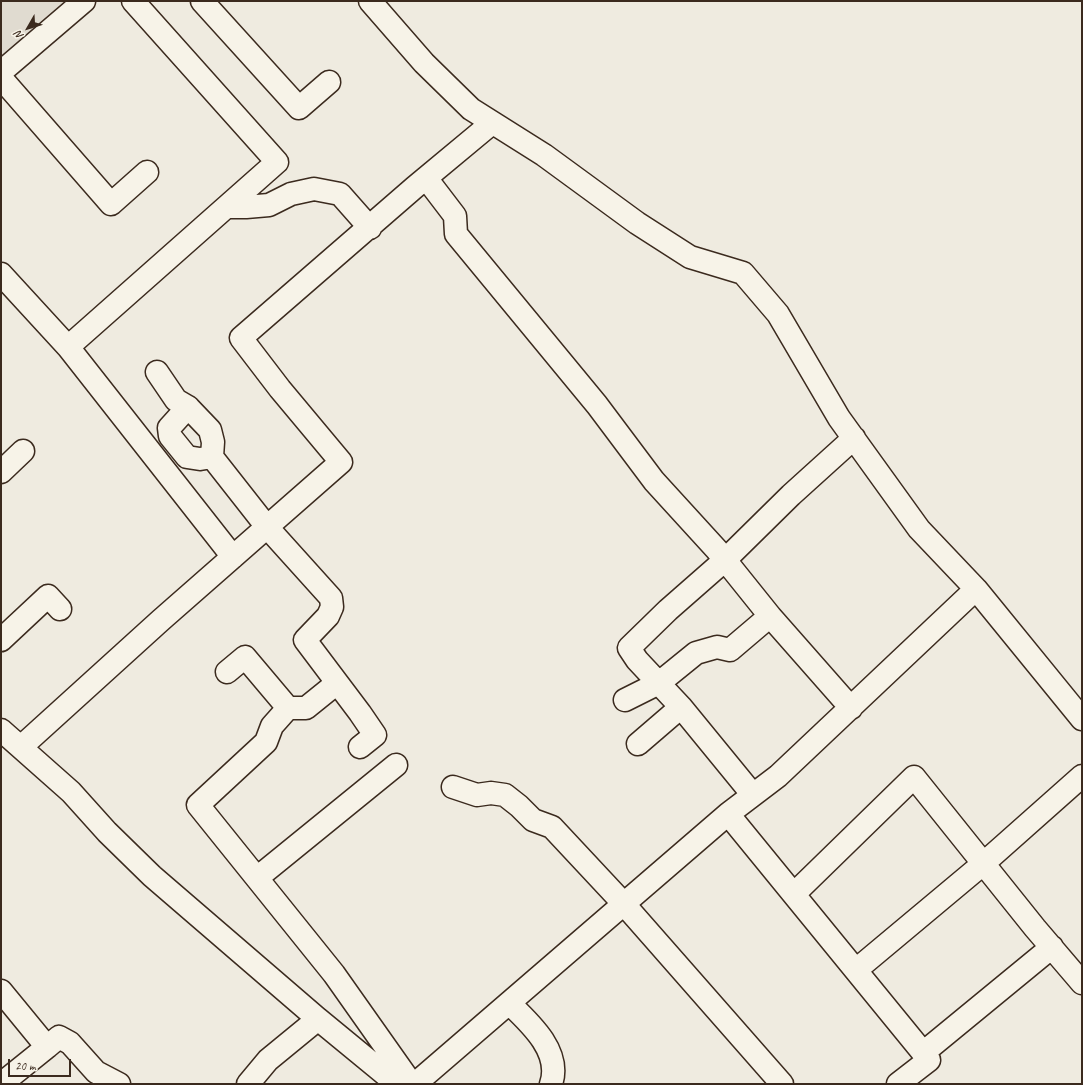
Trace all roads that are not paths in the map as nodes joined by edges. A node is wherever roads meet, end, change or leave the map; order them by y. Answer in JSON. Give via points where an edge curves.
{"nodes":[{"id":1,"x":84,"y":1,"type":"edge"},
{"id":2,"x":134,"y":1,"type":"edge"},
{"id":3,"x":202,"y":1,"type":"edge"},
{"id":4,"x":370,"y":1,"type":"edge"},
{"id":5,"x":1,"y":72,"type":"edge"},
{"id":6,"x":1,"y":78,"type":"edge"},
{"id":7,"x":329,"y":82,"type":"dead end"},
{"id":8,"x":492,"y":123,"type":"junction"},
{"id":9,"x":147,"y":172,"type":"dead end"},
{"id":10,"x":426,"y":178,"type":"junction"},
{"id":11,"x":227,"y":207,"type":"junction"},
{"id":12,"x":370,"y":228,"type":"junction"},
{"id":13,"x":1,"y":274,"type":"edge"},
{"id":14,"x":68,"y":347,"type":"junction"},
{"id":15,"x":157,"y":372,"type":"dead end"},
{"id":16,"x":188,"y":407,"type":"junction"},
{"id":17,"x":854,"y":438,"type":"junction"},
{"id":18,"x":23,"y":451,"type":"dead end"},
{"id":19,"x":212,"y":457,"type":"junction"},
{"id":20,"x":1,"y":472,"type":"edge"},
{"id":21,"x":267,"y":527,"type":"junction"},
{"id":22,"x":233,"y":557,"type":"junction"},
{"id":23,"x":725,"y":560,"type":"junction"},
{"id":24,"x":976,"y":589,"type":"junction"},
{"id":25,"x":60,"y":609,"type":"dead end"},
{"id":26,"x":770,"y":616,"type":"junction"},
{"id":27,"x":1,"y":640,"type":"edge"},
{"id":28,"x":228,"y":672,"type":"dead end"},
{"id":29,"x":337,"y":683,"type":"junction"},
{"id":30,"x":659,"y":683,"type":"junction"},
{"id":31,"x":625,"y":700,"type":"dead end"},
{"id":32,"x":681,"y":707,"type":"junction"},
{"id":33,"x":288,"y":708,"type":"junction"},
{"id":34,"x":851,"y":708,"type":"junction"},
{"id":35,"x":1082,"y":718,"type":"edge"},
{"id":36,"x":8,"y":738,"type":"edge"},
{"id":37,"x":638,"y":744,"type":"dead end"},
{"id":38,"x":360,"y":746,"type":"dead end"},
{"id":39,"x":396,"y":765,"type":"dead end"},
{"id":40,"x":1082,"y":776,"type":"edge"},
{"id":41,"x":453,"y":787,"type":"dead end"},
{"id":42,"x":753,"y":795,"type":"junction"},
{"id":43,"x":728,"y":814,"type":"junction"},
{"id":44,"x":984,"y":863,"type":"junction"},
{"id":45,"x":257,"y":878,"type":"junction"},
{"id":46,"x":794,"y":894,"type":"junction"},
{"id":47,"x":624,"y":903,"type":"junction"},
{"id":48,"x":1052,"y":947,"type":"junction"},
{"id":49,"x":856,"y":970,"type":"junction"},
{"id":50,"x":1082,"y":983,"type":"edge"},
{"id":51,"x":1,"y":991,"type":"edge"},
{"id":52,"x":509,"y":1003,"type":"junction"},
{"id":53,"x":318,"y":1019,"type":"junction"},
{"id":54,"x":47,"y":1048,"type":"junction"},
{"id":55,"x":923,"y":1052,"type":"junction"},
{"id":56,"x":1,"y":1084,"type":"edge"},
{"id":57,"x":119,"y":1084,"type":"edge"},
{"id":58,"x":248,"y":1084,"type":"edge"},
{"id":59,"x":397,"y":1084,"type":"edge"},
{"id":60,"x":406,"y":1084,"type":"edge"},
{"id":61,"x":415,"y":1084,"type":"edge"},
{"id":62,"x":551,"y":1084,"type":"edge"},
{"id":63,"x":782,"y":1084,"type":"edge"},
{"id":64,"x":898,"y":1084,"type":"edge"}],
"edges":[{"from":1,"to":5,"type":"street"},
{"from":2,"to":11,"type":"street","via":[[277,162]]},
{"from":3,"to":7,"type":"street","via":[[299,108]]},
{"from":4,"to":8,"type":"street","via":[[424,63],[471,109]]},
{"from":6,"to":9,"type":"street","via":[[110,204]]},
{"from":8,"to":10,"type":"street"},
{"from":8,"to":17,"type":"street","via":[[544,155],[637,224],[690,256],[743,273],[778,314],[839,418]]},
{"from":10,"to":12,"type":"street"},
{"from":10,"to":23,"type":"street","via":[[456,216],[456,234],[597,405],[654,481]]},
{"from":11,"to":12,"type":"street","via":[[269,205],[291,194],[314,189],[340,194]]},
{"from":11,"to":14,"type":"street"},
{"from":12,"to":21,"type":"street","via":[[241,338],[341,462]]},
{"from":13,"to":14,"type":"street"},
{"from":14,"to":22,"type":"street"},
{"from":15,"to":16,"type":"street","via":[[176,400]]},
{"from":16,"to":19,"type":"street","via":[[210,430],[213,442]]},
{"from":16,"to":19,"type":"street","via":[[169,428],[170,436],[187,457]]},
{"from":17,"to":23,"type":"street"},
{"from":17,"to":24,"type":"street","via":[[919,529]]},
{"from":18,"to":20,"type":"street"},
{"from":19,"to":21,"type":"street"},
{"from":21,"to":22,"type":"street"},
{"from":21,"to":29,"type":"street","via":[[331,598],[332,607],[328,616],[305,640]]},
{"from":22,"to":36,"type":"street"},
{"from":23,"to":26,"type":"street"},
{"from":23,"to":30,"type":"street","via":[[629,648],[636,660]]},
{"from":24,"to":34,"type":"street"},
{"from":24,"to":35,"type":"street"},
{"from":25,"to":27,"type":"street","via":[[48,596]]},
{"from":26,"to":30,"type":"street","via":[[730,650],[717,647],[696,653]]},
{"from":26,"to":34,"type":"street"},
{"from":28,"to":33,"type":"street","via":[[245,657]]},
{"from":29,"to":33,"type":"street","via":[[306,708]]},
{"from":29,"to":38,"type":"street","via":[[374,735]]},
{"from":30,"to":31,"type":"street"},
{"from":30,"to":32,"type":"street"},
{"from":32,"to":37,"type":"street"},
{"from":32,"to":42,"type":"street"},
{"from":33,"to":45,"type":"street","via":[[272,726],[266,742],[198,805]]},
{"from":34,"to":42,"type":"street","via":[[778,776]]},
{"from":36,"to":53,"type":"street","via":[[70,792],[152,876]]},
{"from":39,"to":45,"type":"street"},
{"from":40,"to":44,"type":"street"},
{"from":41,"to":47,"type":"street","via":[[477,794],[490,792],[505,795],[534,820],[552,827]]},
{"from":42,"to":43,"type":"street"},
{"from":43,"to":46,"type":"street"},
{"from":43,"to":47,"type":"street"},
{"from":44,"to":46,"type":"street","via":[[914,777]]},
{"from":44,"to":48,"type":"street"},
{"from":44,"to":49,"type":"street"},
{"from":45,"to":60,"type":"street","via":[[334,974],[406,1076]]},
{"from":46,"to":49,"type":"street"},
{"from":47,"to":52,"type":"street"},
{"from":47,"to":63,"type":"street"},
{"from":48,"to":50,"type":"street"},
{"from":48,"to":55,"type":"street"},
{"from":49,"to":55,"type":"street"},
{"from":51,"to":54,"type":"street"},
{"from":52,"to":61,"type":"street"},
{"from":52,"to":62,"type":"street","via":[[529,1022],[552,1056],[554,1071]]},
{"from":53,"to":58,"type":"street","via":[[268,1060]]},
{"from":53,"to":59,"type":"street"},
{"from":54,"to":56,"type":"street"},
{"from":54,"to":57,"type":"street","via":[[59,1037],[70,1043],[96,1072]]},
{"from":55,"to":64,"type":"street","via":[[929,1060]]}]}
